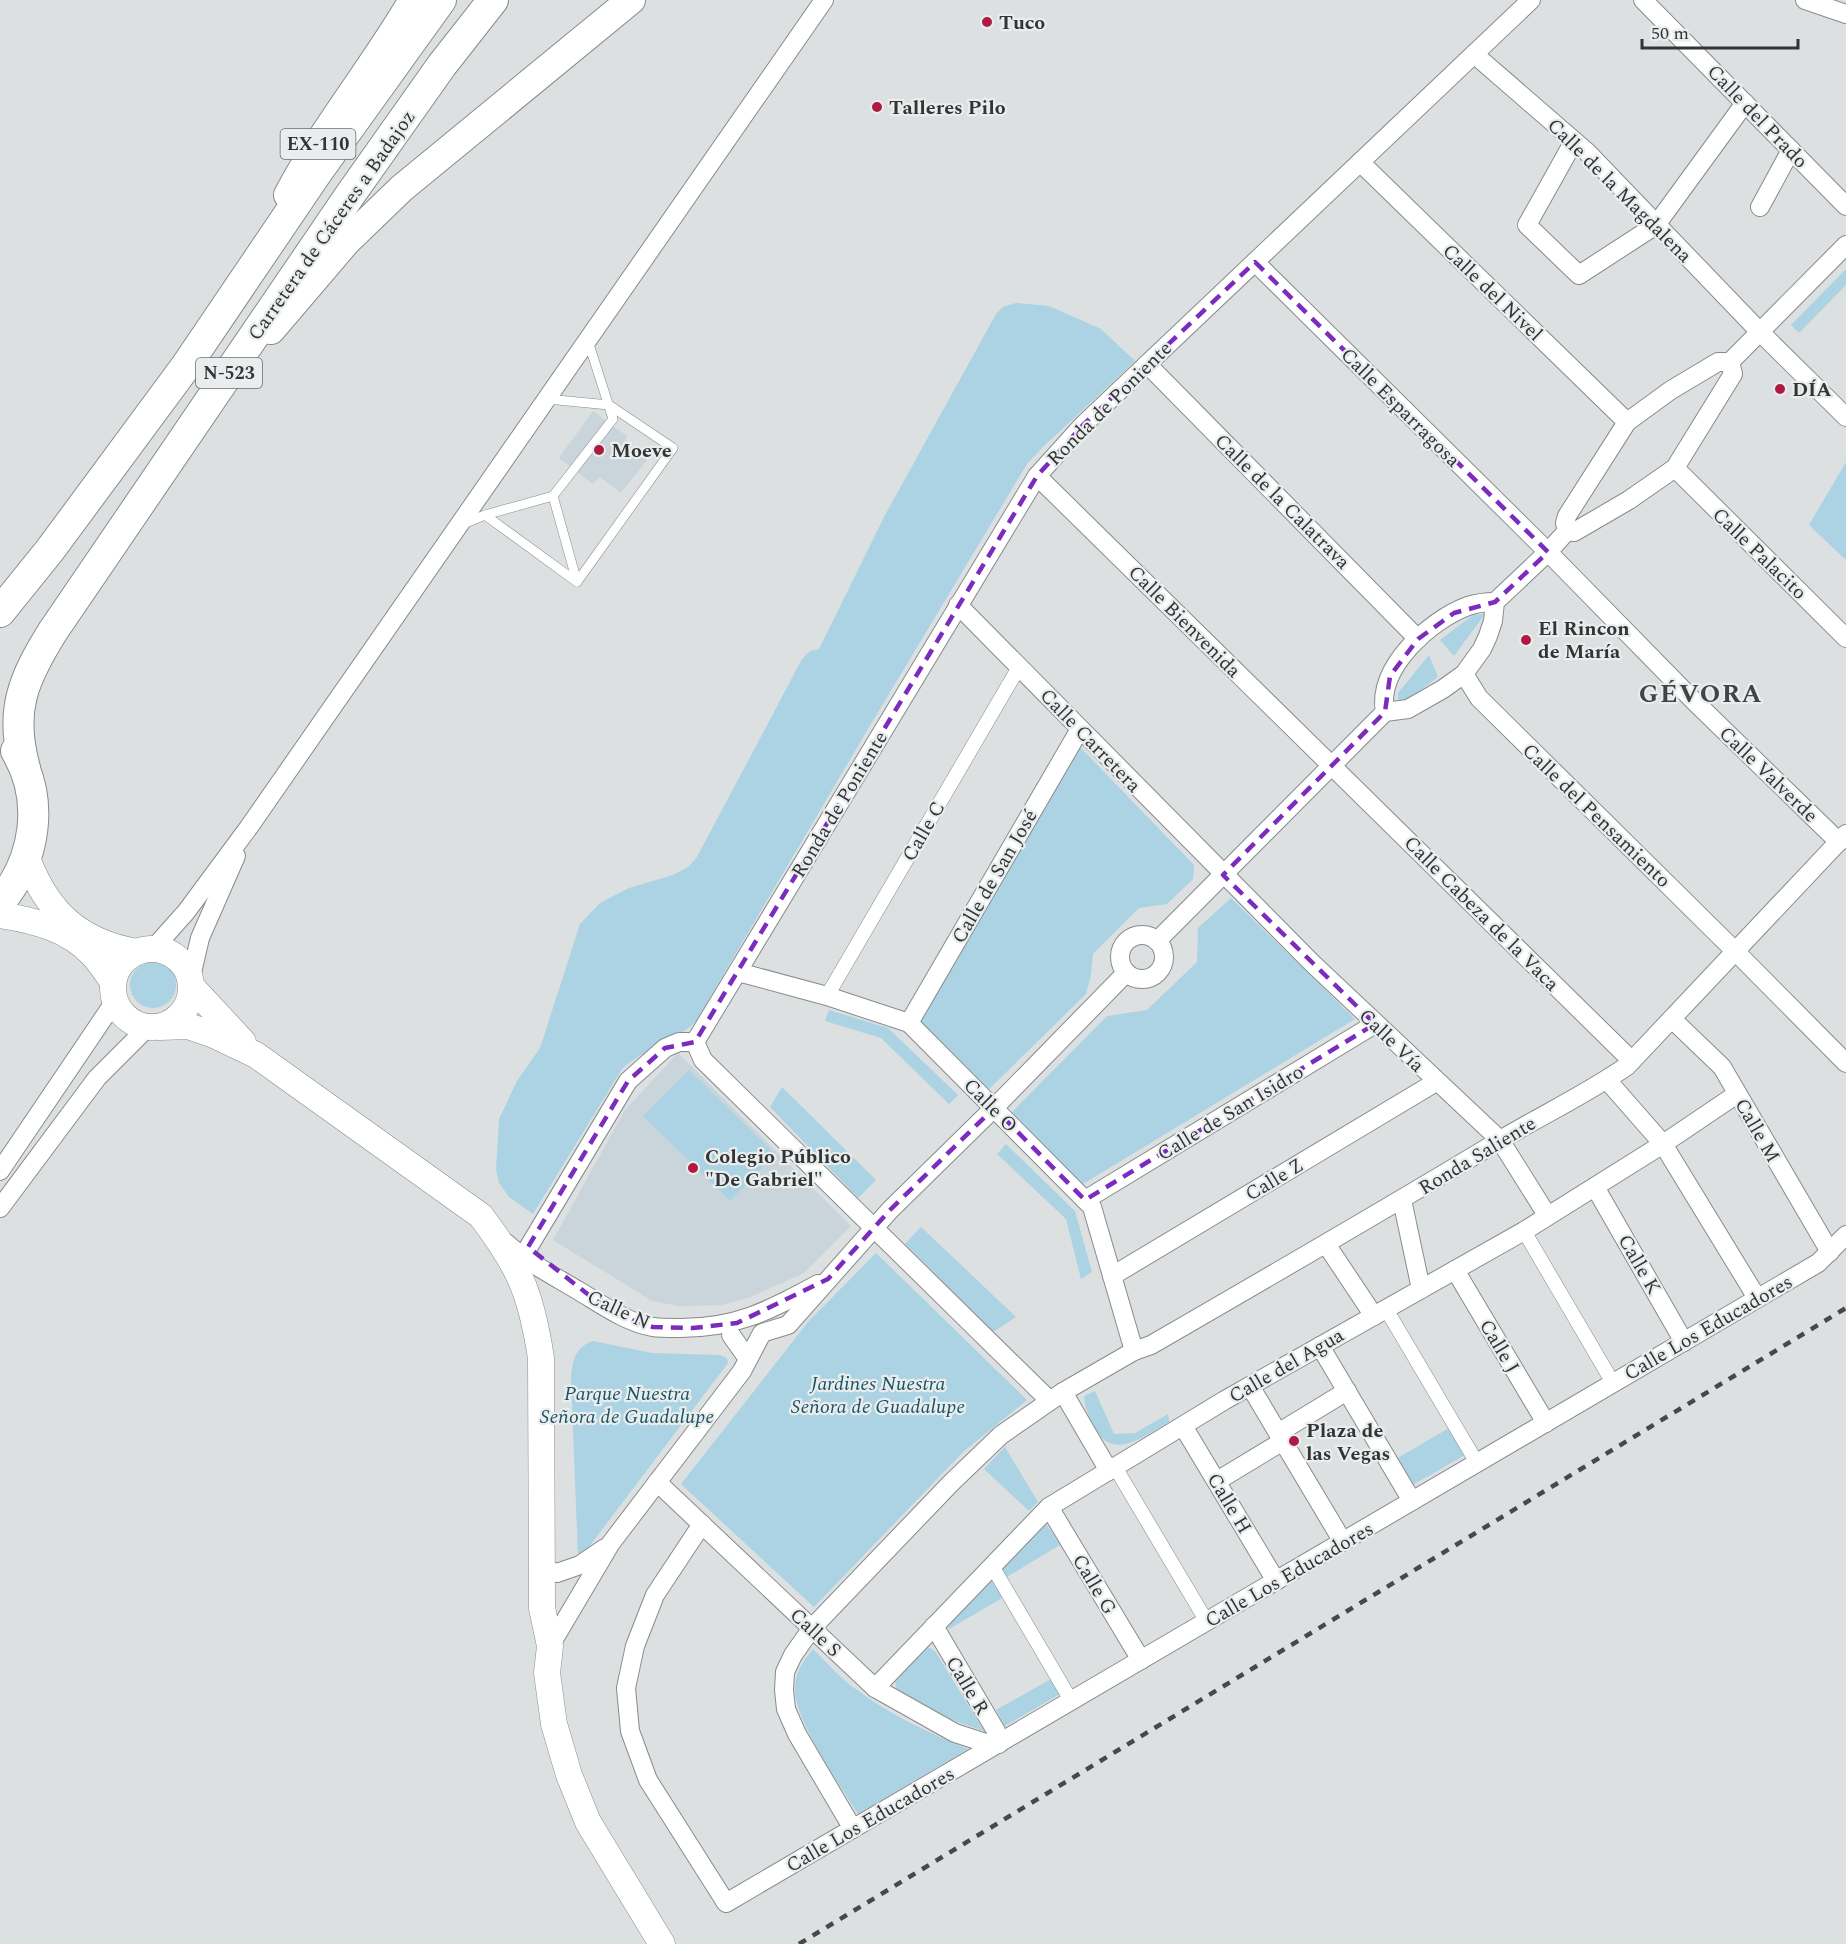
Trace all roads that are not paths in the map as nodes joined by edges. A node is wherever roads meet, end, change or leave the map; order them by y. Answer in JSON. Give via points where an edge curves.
{"nodes":[{"id":1,"x":413,"y":0,"type":"edge"},
{"id":2,"x":441,"y":0,"type":"edge"},
{"id":3,"x":493,"y":0,"type":"edge"},
{"id":4,"x":631,"y":0,"type":"edge"},
{"id":5,"x":824,"y":0,"type":"edge"},
{"id":6,"x":1531,"y":0,"type":"edge"},
{"id":7,"x":1643,"y":0,"type":"edge"},
{"id":8,"x":1805,"y":0,"type":"edge"},
{"id":9,"x":1831,"y":4,"type":"edge"},
{"id":10,"x":1846,"y":14,"type":"edge"},
{"id":11,"x":1474,"y":54,"type":"junction"},
{"id":12,"x":1745,"y":103,"type":"junction"},
{"id":13,"x":1574,"y":141,"type":"junction"},
{"id":14,"x":1791,"y":150,"type":"junction"},
{"id":15,"x":1360,"y":162,"type":"junction"},
{"id":16,"x":1846,"y":206,"type":"edge"},
{"id":17,"x":1760,"y":207,"type":"dead end"},
{"id":18,"x":1656,"y":225,"type":"junction"},
{"id":19,"x":1846,"y":245,"type":"edge"},
{"id":20,"x":1255,"y":262,"type":"junction"},
{"id":21,"x":234,"y":295,"type":"junction"},
{"id":22,"x":1760,"y":332,"type":"junction"},
{"id":23,"x":588,"y":340,"type":"junction"},
{"id":24,"x":1730,"y":363,"type":"junction"},
{"id":25,"x":1147,"y":364,"type":"junction"},
{"id":26,"x":546,"y":399,"type":"junction"},
{"id":27,"x":609,"y":405,"type":"junction"},
{"id":28,"x":202,"y":412,"type":"junction"},
{"id":29,"x":1846,"y":417,"type":"edge"},
{"id":30,"x":1627,"y":422,"type":"junction"},
{"id":31,"x":1675,"y":468,"type":"junction"},
{"id":32,"x":1037,"y":476,"type":"junction"},
{"id":33,"x":553,"y":496,"type":"junction"},
{"id":34,"x":485,"y":515,"type":"junction"},
{"id":35,"x":458,"y":526,"type":"junction"},
{"id":36,"x":1566,"y":531,"type":"junction"},
{"id":37,"x":1548,"y":552,"type":"junction"},
{"id":38,"x":577,"y":582,"type":"junction"},
{"id":39,"x":1496,"y":602,"type":"junction"},
{"id":40,"x":958,"y":604,"type":"junction"},
{"id":41,"x":0,"y":612,"type":"edge"},
{"id":42,"x":1846,"y":638,"type":"edge"},
{"id":43,"x":1418,"y":639,"type":"junction"},
{"id":44,"x":1019,"y":667,"type":"junction"},
{"id":45,"x":1464,"y":675,"type":"junction"},
{"id":46,"x":1385,"y":712,"type":"junction"},
{"id":47,"x":0,"y":729,"type":"edge"},
{"id":48,"x":1080,"y":729,"type":"junction"},
{"id":49,"x":1332,"y":766,"type":"junction"},
{"id":50,"x":25,"y":768,"type":"junction"},
{"id":51,"x":249,"y":827,"type":"junction"},
{"id":52,"x":1843,"y":838,"type":"edge"},
{"id":53,"x":27,"y":858,"type":"junction"},
{"id":54,"x":1223,"y":875,"type":"junction"},
{"id":55,"x":0,"y":903,"type":"edge"},
{"id":56,"x":0,"y":915,"type":"edge"},
{"id":57,"x":1157,"y":941,"type":"junction"},
{"id":58,"x":145,"y":950,"type":"junction"},
{"id":59,"x":1736,"y":952,"type":"junction"},
{"id":60,"x":738,"y":972,"type":"junction"},
{"id":61,"x":1126,"y":973,"type":"junction"},
{"id":62,"x":192,"y":982,"type":"junction"},
{"id":63,"x":114,"y":991,"type":"junction"},
{"id":64,"x":827,"y":996,"type":"junction"},
{"id":65,"x":1672,"y":1019,"type":"junction"},
{"id":66,"x":909,"y":1023,"type":"junction"},
{"id":67,"x":1375,"y":1024,"type":"junction"},
{"id":68,"x":153,"y":1028,"type":"junction"},
{"id":69,"x":695,"y":1042,"type":"junction"},
{"id":70,"x":256,"y":1055,"type":"junction"},
{"id":71,"x":1632,"y":1061,"type":"junction"},
{"id":72,"x":1846,"y":1063,"type":"edge"},
{"id":73,"x":1607,"y":1080,"type":"junction"},
{"id":74,"x":1436,"y":1082,"type":"junction"},
{"id":75,"x":1737,"y":1094,"type":"junction"},
{"id":76,"x":994,"y":1108,"type":"junction"},
{"id":77,"x":1500,"y":1140,"type":"junction"},
{"id":78,"x":1664,"y":1144,"type":"junction"},
{"id":79,"x":0,"y":1171,"type":"edge"},
{"id":80,"x":1595,"y":1187,"type":"junction"},
{"id":81,"x":1085,"y":1200,"type":"junction"},
{"id":82,"x":1402,"y":1200,"type":"junction"},
{"id":83,"x":0,"y":1208,"type":"edge"},
{"id":84,"x":1547,"y":1215,"type":"junction"},
{"id":85,"x":488,"y":1225,"type":"junction"},
{"id":86,"x":875,"y":1227,"type":"junction"},
{"id":87,"x":1524,"y":1231,"type":"junction"},
{"id":88,"x":1846,"y":1235,"type":"edge"},
{"id":89,"x":1326,"y":1244,"type":"junction"},
{"id":90,"x":525,"y":1252,"type":"junction"},
{"id":91,"x":1830,"y":1252,"type":"junction"},
{"id":92,"x":1455,"y":1270,"type":"junction"},
{"id":93,"x":1112,"y":1276,"type":"junction"},
{"id":94,"x":828,"y":1279,"type":"junction"},
{"id":95,"x":1421,"y":1289,"type":"junction"},
{"id":96,"x":1757,"y":1298,"type":"junction"},
{"id":97,"x":1380,"y":1312,"type":"junction"},
{"id":98,"x":756,"y":1315,"type":"junction"},
{"id":99,"x":653,"y":1327,"type":"junction"},
{"id":100,"x":762,"y":1333,"type":"junction"},
{"id":101,"x":731,"y":1335,"type":"junction"},
{"id":102,"x":1684,"y":1342,"type":"junction"},
{"id":103,"x":1320,"y":1346,"type":"junction"},
{"id":104,"x":1134,"y":1351,"type":"junction"},
{"id":105,"x":748,"y":1359,"type":"junction"},
{"id":106,"x":1613,"y":1383,"type":"junction"},
{"id":107,"x":1250,"y":1386,"type":"junction"},
{"id":108,"x":1347,"y":1391,"type":"junction"},
{"id":109,"x":1056,"y":1396,"type":"junction"},
{"id":110,"x":1546,"y":1422,"type":"junction"},
{"id":111,"x":1183,"y":1426,"type":"junction"},
{"id":112,"x":1281,"y":1437,"type":"junction"},
{"id":113,"x":1477,"y":1463,"type":"junction"},
{"id":114,"x":1112,"y":1469,"type":"junction"},
{"id":115,"x":1216,"y":1481,"type":"junction"},
{"id":116,"x":657,"y":1482,"type":"junction"},
{"id":117,"x":1412,"y":1501,"type":"junction"},
{"id":118,"x":1049,"y":1507,"type":"junction"},
{"id":119,"x":702,"y":1524,"type":"junction"},
{"id":120,"x":1343,"y":1542,"type":"junction"},
{"id":121,"x":611,"y":1543,"type":"junction"},
{"id":122,"x":992,"y":1566,"type":"junction"},
{"id":123,"x":542,"y":1568,"type":"junction"},
{"id":124,"x":1276,"y":1581,"type":"junction"},
{"id":125,"x":1207,"y":1622,"type":"junction"},
{"id":126,"x":934,"y":1626,"type":"junction"},
{"id":127,"x":812,"y":1628,"type":"junction"},
{"id":128,"x":550,"y":1646,"type":"junction"},
{"id":129,"x":1142,"y":1660,"type":"junction"},
{"id":130,"x":875,"y":1688,"type":"junction"},
{"id":131,"x":1072,"y":1701,"type":"junction"},
{"id":132,"x":999,"y":1744,"type":"junction"},
{"id":133,"x":853,"y":1829,"type":"junction"},
{"id":134,"x":662,"y":1944,"type":"edge"}],
"edges":[{"from":1,"to":21,"type":"main road","number":"EX-110","via":[[303,167]]},
{"from":2,"to":21,"type":"highway","name":"Carretera de Cáceres a Badajoz","number":"N-523"},
{"from":3,"to":28,"type":"highway","name":"Carretera de Cáceres a Badajoz","number":"N-523","via":[[363,176]]},
{"from":4,"to":28,"type":"main road","via":[[402,188],[362,226]]},
{"from":5,"to":23,"type":"street"},
{"from":6,"to":11,"type":"street","name":"Ronda de Poniente"},
{"from":7,"to":12,"type":"street","name":"Calle del Prado"},
{"from":8,"to":9,"type":"street"},
{"from":9,"to":10,"type":"street"},
{"from":11,"to":13,"type":"street","name":"Calle de la Magdalena"},
{"from":11,"to":15,"type":"street","name":"Ronda de Poniente"},
{"from":12,"to":14,"type":"street","name":"Calle del Prado"},
{"from":12,"to":18,"type":"street"},
{"from":13,"to":18,"type":"street","name":"Calle de la Magdalena"},
{"from":13,"to":18,"type":"street","via":[[1527,225],[1579,274]]},
{"from":14,"to":16,"type":"street","name":"Calle del Prado"},
{"from":14,"to":17,"type":"street"},
{"from":15,"to":20,"type":"street","name":"Ronda de Poniente"},
{"from":15,"to":30,"type":"street","name":"Calle del Nivel"},
{"from":18,"to":22,"type":"street","name":"Calle de la Magdalena"},
{"from":19,"to":22,"type":"street"},
{"from":20,"to":25,"type":"street","name":"Ronda de Poniente"},
{"from":20,"to":37,"type":"street","name":"Calle Esparragosa"},
{"from":21,"to":41,"type":"highway","name":"Carretera de Cáceres a Badajoz","number":"N-523","via":[[186,366]]},
{"from":22,"to":24,"type":"street"},
{"from":22,"to":29,"type":"street","name":"Calle de la Magdalena"},
{"from":23,"to":26,"type":"street"},
{"from":23,"to":27,"type":"lane"},
{"from":24,"to":30,"type":"street","via":[[1718,362]]},
{"from":24,"to":31,"type":"street","via":[[1733,374]]},
{"from":25,"to":32,"type":"street","name":"Ronda de Poniente"},
{"from":25,"to":43,"type":"street","name":"Calle de la Calatrava"},
{"from":26,"to":27,"type":"lane"},
{"from":26,"to":35,"type":"street"},
{"from":27,"to":33,"type":"lane","via":[[613,419]]},
{"from":27,"to":38,"type":"lane","via":[[673,448]]},
{"from":28,"to":50,"type":"highway","name":"Carretera de Cáceres a Badajoz","number":"N-523","via":[[32,666],[19,703],[18,743]]},
{"from":30,"to":36,"type":"street","via":[[1567,516]]},
{"from":31,"to":36,"type":"street","via":[[1581,528]]},
{"from":31,"to":42,"type":"street","name":"Calle Palacito"},
{"from":32,"to":40,"type":"street","name":"Ronda de Poniente"},
{"from":32,"to":49,"type":"street","name":"Calle Bienvenida"},
{"from":33,"to":34,"type":"lane"},
{"from":33,"to":38,"type":"lane"},
{"from":34,"to":35,"type":"lane"},
{"from":34,"to":38,"type":"lane"},
{"from":35,"to":51,"type":"street"},
{"from":36,"to":37,"type":"street"},
{"from":37,"to":39,"type":"street"},
{"from":37,"to":52,"type":"street","name":"Calle Valverde","via":[[1694,700]]},
{"from":39,"to":43,"type":"street","via":[[1462,609]]},
{"from":39,"to":45,"type":"street","via":[[1488,636]]},
{"from":40,"to":44,"type":"street","name":"Calle Carretera"},
{"from":40,"to":60,"type":"street","name":"Ronda de Poniente"},
{"from":43,"to":46,"type":"street","via":[[1390,676],[1384,690]]},
{"from":44,"to":48,"type":"street","name":"Calle Carretera"},
{"from":44,"to":64,"type":"street","name":"Calle C"},
{"from":45,"to":46,"type":"street","via":[[1408,709]]},
{"from":45,"to":59,"type":"street","name":"Calle del Pensamiento","via":[[1479,698]]},
{"from":46,"to":49,"type":"street"},
{"from":47,"to":50,"type":"highway","number":"N-523"},
{"from":48,"to":54,"type":"street","name":"Calle Carretera"},
{"from":48,"to":66,"type":"street","name":"Calle de San José"},
{"from":49,"to":54,"type":"street"},
{"from":49,"to":71,"type":"street","name":"Calle Cabeza de la Vaca"},
{"from":50,"to":53,"type":"highway","number":"N-523","via":[[34,822]]},
{"from":51,"to":58,"type":"street","via":[[186,912]]},
{"from":51,"to":62,"type":"street","via":[[200,938]]},
{"from":52,"to":59,"type":"street","name":"Ronda Saliente"},
{"from":53,"to":55,"type":"highway","number":"N-523"},
{"from":53,"to":58,"type":"main road","via":[[36,883],[73,927],[118,948]]},
{"from":54,"to":57,"type":"street"},
{"from":54,"to":67,"type":"street","name":"Calle Vía"},
{"from":56,"to":63,"type":"main road","via":[[31,920],[69,935],[93,955]]},
{"from":57,"to":61,"type":"street","via":[[1145,935],[1126,942],[1120,953]]},
{"from":57,"to":61,"type":"street","via":[[1165,958],[1160,971],[1143,980]]},
{"from":58,"to":62,"type":"main road","via":[[166,951],[177,957]]},
{"from":58,"to":63,"type":"main road","via":[[125,960],[117,970]]},
{"from":59,"to":65,"type":"street","name":"Ronda Saliente"},
{"from":59,"to":72,"type":"street","name":"Calle del Pensamiento"},
{"from":60,"to":64,"type":"street","name":"Calle O"},
{"from":60,"to":69,"type":"street","name":"Ronda de Poniente"},
{"from":61,"to":76,"type":"street"},
{"from":62,"to":68,"type":"main road","via":[[191,999],[180,1017]]},
{"from":62,"to":70,"type":"main road"},
{"from":63,"to":68,"type":"main road","via":[[118,1009],[127,1019]]},
{"from":63,"to":79,"type":"street"},
{"from":64,"to":66,"type":"street","name":"Calle O"},
{"from":65,"to":71,"type":"street","name":"Ronda Saliente"},
{"from":65,"to":75,"type":"street","name":"Calle M","via":[[1722,1067]]},
{"from":66,"to":76,"type":"street","name":"Calle O"},
{"from":67,"to":74,"type":"street","name":"Calle Vía"},
{"from":67,"to":81,"type":"street","name":"Calle de San Isidro"},
{"from":68,"to":70,"type":"main road","via":[[188,1026]]},
{"from":68,"to":83,"type":"street","via":[[97,1078]]},
{"from":69,"to":86,"type":"street","via":[[703,1060]]},
{"from":69,"to":90,"type":"street","via":[[679,1042],[664,1048],[628,1081]]},
{"from":70,"to":85,"type":"main road","via":[[481,1216]]},
{"from":71,"to":73,"type":"street","name":"Ronda Saliente"},
{"from":73,"to":77,"type":"street","name":"Ronda Saliente"},
{"from":73,"to":78,"type":"street"},
{"from":74,"to":77,"type":"street","name":"Calle Vía"},
{"from":74,"to":93,"type":"street","name":"Calle Z"},
{"from":75,"to":78,"type":"street","name":"Calle del Agua"},
{"from":75,"to":91,"type":"street","name":"Calle M"},
{"from":76,"to":81,"type":"street","name":"Calle O"},
{"from":76,"to":86,"type":"street"},
{"from":77,"to":82,"type":"street","name":"Ronda Saliente"},
{"from":77,"to":84,"type":"street","name":"Calle Vía"},
{"from":78,"to":80,"type":"street","name":"Calle del Agua"},
{"from":78,"to":96,"type":"street"},
{"from":80,"to":84,"type":"street","name":"Calle del Agua"},
{"from":80,"to":102,"type":"street","name":"Calle K"},
{"from":81,"to":93,"type":"street","name":"Calle O","via":[[1092,1207]]},
{"from":82,"to":89,"type":"street","name":"Ronda Saliente"},
{"from":82,"to":95,"type":"street"},
{"from":84,"to":87,"type":"street","name":"Calle del Agua"},
{"from":85,"to":90,"type":"street","name":"Calle N"},
{"from":85,"to":123,"type":"main road","via":[[521,1280],[541,1358]]},
{"from":86,"to":94,"type":"street"},
{"from":86,"to":109,"type":"street"},
{"from":87,"to":92,"type":"street","name":"Calle del Agua"},
{"from":87,"to":106,"type":"street"},
{"from":88,"to":91,"type":"street","name":"Calle Los Educadores"},
{"from":89,"to":97,"type":"street"},
{"from":89,"to":104,"type":"street","name":"Ronda Saliente"},
{"from":90,"to":99,"type":"street","name":"Calle N","via":[[595,1300]]},
{"from":91,"to":96,"type":"street","name":"Calle Los Educadores"},
{"from":92,"to":95,"type":"street","name":"Calle del Agua"},
{"from":92,"to":110,"type":"street","name":"Calle J"},
{"from":93,"to":104,"type":"street","name":"Calle O"},
{"from":94,"to":98,"type":"street","name":"Calle N"},
{"from":94,"to":100,"type":"street","via":[[788,1325]]},
{"from":95,"to":97,"type":"street","name":"Calle del Agua"},
{"from":96,"to":102,"type":"street","name":"Calle Los Educadores"},
{"from":97,"to":103,"type":"street","name":"Calle del Agua"},
{"from":97,"to":113,"type":"street"},
{"from":98,"to":99,"type":"street","name":"Calle N","via":[[737,1323]]},
{"from":98,"to":100,"type":"street"},
{"from":99,"to":101,"type":"street","via":[[709,1337]]},
{"from":100,"to":101,"type":"street"},
{"from":100,"to":105,"type":"street"},
{"from":101,"to":105,"type":"street"},
{"from":102,"to":106,"type":"street","name":"Calle Los Educadores"},
{"from":103,"to":107,"type":"street","name":"Calle del Agua"},
{"from":103,"to":108,"type":"street"},
{"from":104,"to":109,"type":"street","name":"Ronda Saliente"},
{"from":105,"to":116,"type":"street"},
{"from":106,"to":110,"type":"street","name":"Calle Los Educadores"},
{"from":107,"to":111,"type":"street","name":"Calle del Agua"},
{"from":107,"to":112,"type":"street"},
{"from":108,"to":112,"type":"street"},
{"from":108,"to":117,"type":"street"},
{"from":109,"to":114,"type":"street"},
{"from":109,"to":127,"type":"street","name":"Ronda Saliente","via":[[1001,1435]]},
{"from":110,"to":113,"type":"street","name":"Calle Los Educadores"},
{"from":111,"to":114,"type":"street","name":"Calle del Agua"},
{"from":111,"to":115,"type":"street","name":"Calle H"},
{"from":112,"to":115,"type":"street"},
{"from":112,"to":120,"type":"street"},
{"from":113,"to":117,"type":"street","name":"Calle Los Educadores"},
{"from":114,"to":118,"type":"street","name":"Calle del Agua"},
{"from":114,"to":125,"type":"street"},
{"from":115,"to":124,"type":"street","name":"Calle H"},
{"from":116,"to":119,"type":"street","name":"Calle S"},
{"from":116,"to":121,"type":"street"},
{"from":117,"to":120,"type":"street","name":"Calle Los Educadores"},
{"from":118,"to":122,"type":"street","name":"Calle del Agua"},
{"from":118,"to":129,"type":"street","name":"Calle G"},
{"from":119,"to":127,"type":"street","name":"Calle S"},
{"from":119,"to":133,"type":"street","name":"Calle Los Educadores","via":[[656,1595],[635,1646],[626,1688],[630,1731],[648,1780],[726,1903]]},
{"from":120,"to":124,"type":"street","name":"Calle Los Educadores"},
{"from":121,"to":123,"type":"street","via":[[580,1565],[557,1573]]},
{"from":121,"to":128,"type":"street"},
{"from":122,"to":126,"type":"street","name":"Calle del Agua"},
{"from":122,"to":131,"type":"street"},
{"from":123,"to":128,"type":"main road","via":[[542,1608]]},
{"from":124,"to":125,"type":"street","name":"Calle Los Educadores"},
{"from":125,"to":129,"type":"street","name":"Calle Los Educadores"},
{"from":126,"to":130,"type":"street","name":"Calle del Agua"},
{"from":126,"to":132,"type":"street","name":"Calle R","via":[[996,1731]]},
{"from":127,"to":130,"type":"street","name":"Calle S"},
{"from":127,"to":133,"type":"street","name":"Ronda Saliente","via":[[786,1672],[786,1709]]},
{"from":128,"to":134,"type":"main road","via":[[547,1673],[554,1724],[569,1775],[588,1822]]},
{"from":129,"to":131,"type":"street","name":"Calle Los Educadores"},
{"from":130,"to":132,"type":"street","name":"Calle S","via":[[956,1733]]},
{"from":131,"to":132,"type":"street","name":"Calle Los Educadores"},
{"from":132,"to":133,"type":"street","name":"Calle Los Educadores"}]}
